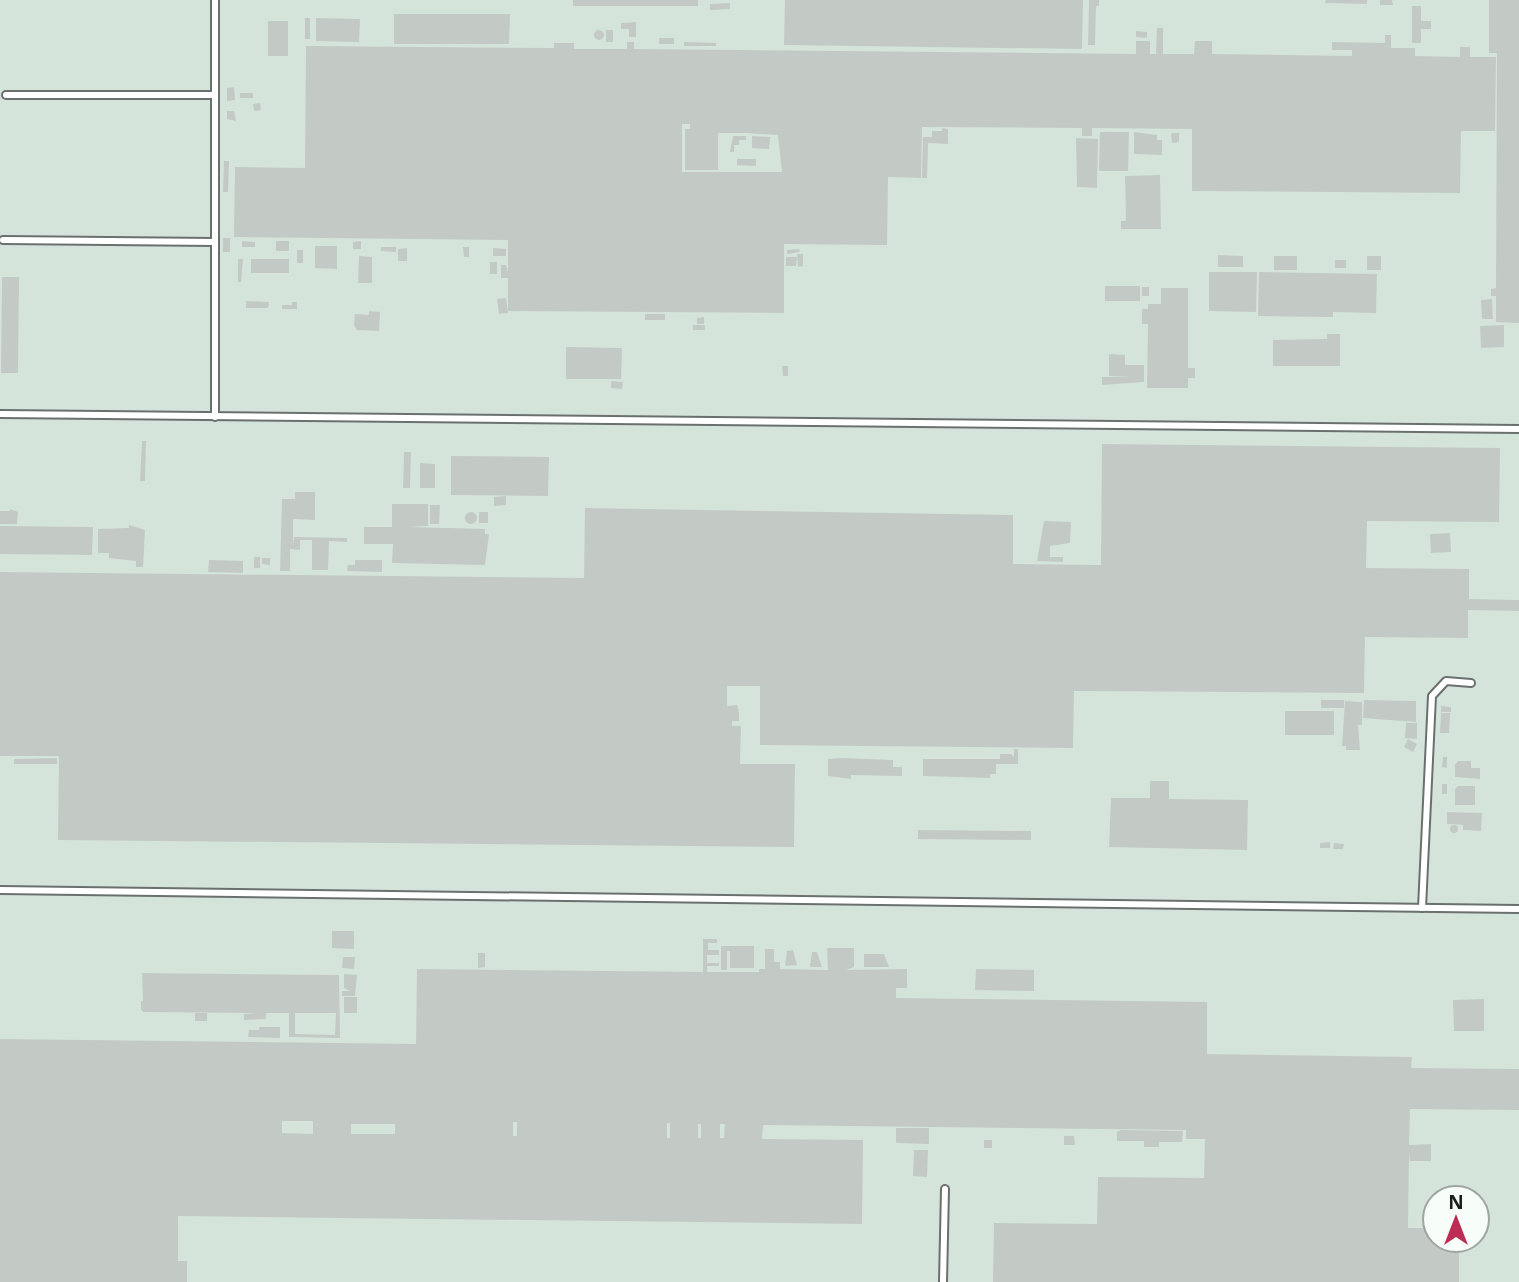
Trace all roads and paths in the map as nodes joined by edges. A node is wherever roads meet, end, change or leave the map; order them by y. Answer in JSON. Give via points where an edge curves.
{"nodes":[{"id":1,"x":215,"y":0,"type":"edge"},
{"id":2,"x":6,"y":95,"type":"dead end"},
{"id":3,"x":215,"y":95,"type":"junction"},
{"id":4,"x":3,"y":240,"type":"dead end"},
{"id":5,"x":215,"y":242,"type":"junction"},
{"id":6,"x":0,"y":414,"type":"edge"},
{"id":7,"x":215,"y":417,"type":"junction"},
{"id":8,"x":1519,"y":429,"type":"edge"},
{"id":9,"x":1471,"y":682,"type":"dead end"},
{"id":10,"x":0,"y":890,"type":"edge"},
{"id":11,"x":1422,"y":908,"type":"junction"},
{"id":12,"x":1519,"y":909,"type":"edge"},
{"id":13,"x":945,"y":1189,"type":"dead end"},
{"id":14,"x":943,"y":1282,"type":"edge"}],
"edges":[{"from":1,"to":3,"type":"lane"},
{"from":2,"to":3,"type":"lane"},
{"from":3,"to":5,"type":"lane"},
{"from":4,"to":5,"type":"lane"},
{"from":5,"to":7,"type":"lane"},
{"from":6,"to":7,"type":"lane"},
{"from":7,"to":8,"type":"lane"},
{"from":9,"to":11,"type":"lane","via":[[1446,681],[1432,696]]},
{"from":10,"to":11,"type":"lane"},
{"from":11,"to":12,"type":"lane"},
{"from":13,"to":14,"type":"lane"}]}
